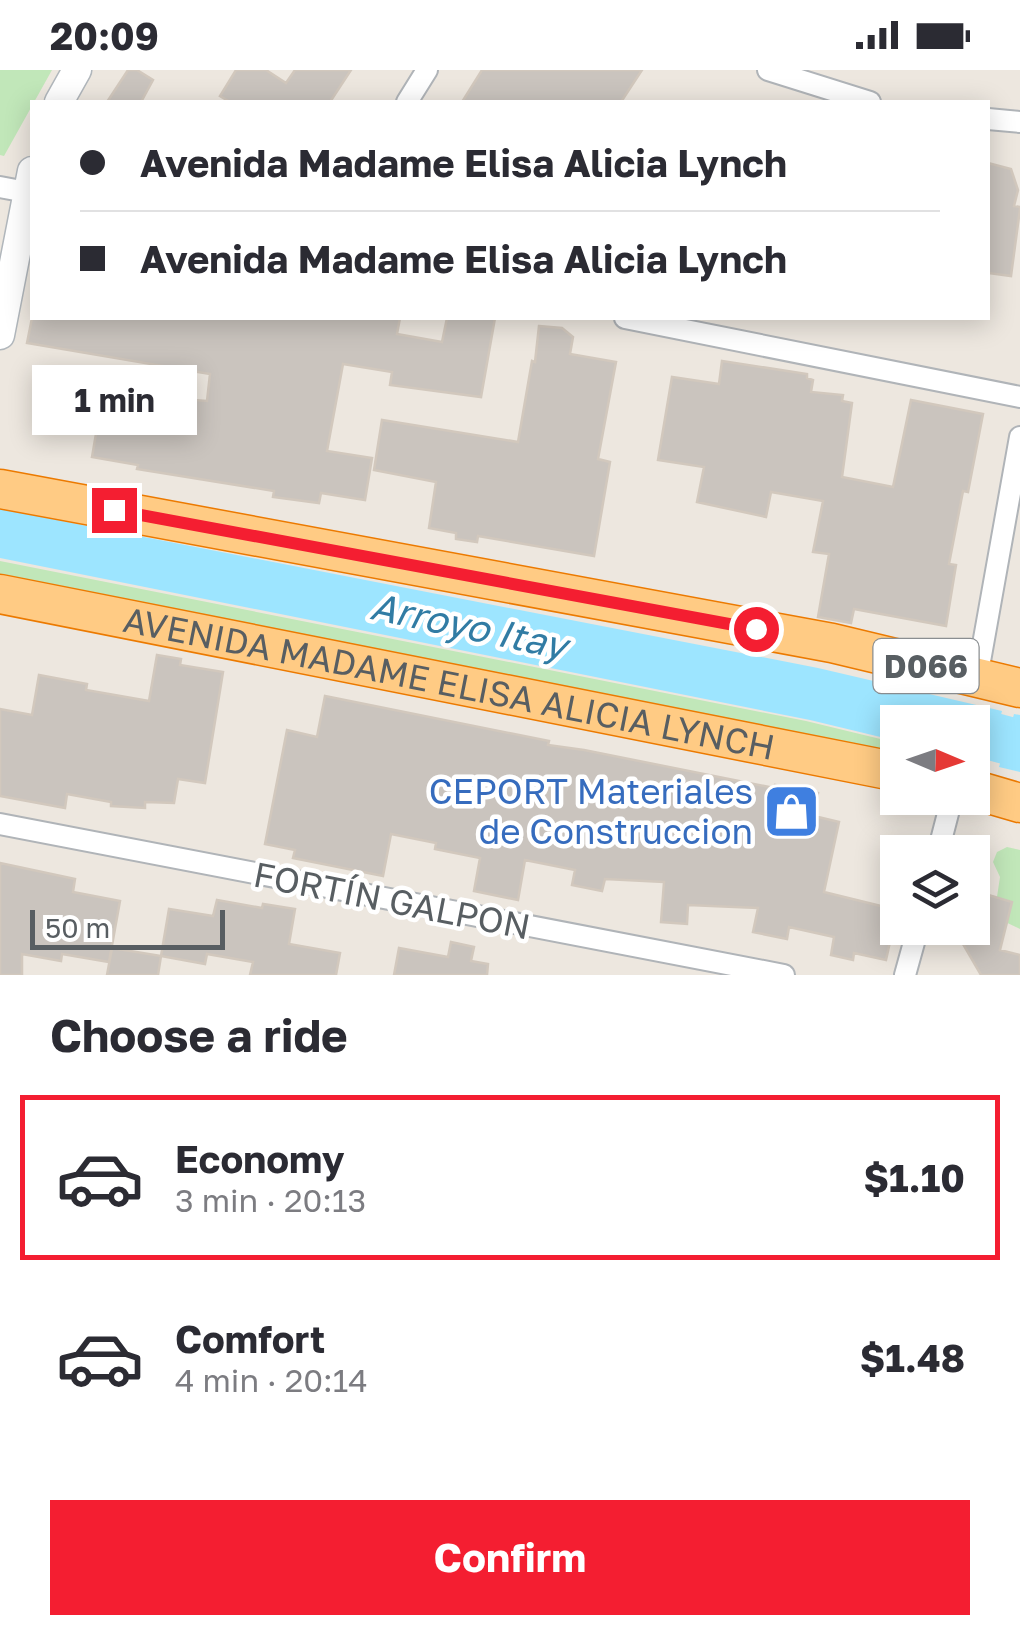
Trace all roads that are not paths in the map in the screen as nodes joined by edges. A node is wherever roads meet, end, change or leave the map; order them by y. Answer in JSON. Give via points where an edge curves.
{"nodes":[{"id":1,"x":77,"y":70,"type":"edge"},
{"id":2,"x":427,"y":70,"type":"edge"},
{"id":3,"x":768,"y":70,"type":"edge"},
{"id":4,"x":60,"y":100,"type":"edge"},
{"id":5,"x":408,"y":100,"type":"edge"},
{"id":6,"x":864,"y":100,"type":"edge"},
{"id":7,"x":990,"y":118,"type":"edge"},
{"id":8,"x":1020,"y":122,"type":"edge"},
{"id":9,"x":23,"y":186,"type":"edge"},
{"id":10,"x":635,"y":320,"type":"edge"},
{"id":11,"x":0,"y":335,"type":"edge"},
{"id":12,"x":1020,"y":396,"type":"edge"},
{"id":13,"x":1020,"y":437,"type":"edge"},
{"id":14,"x":0,"y":489,"type":"edge"},
{"id":15,"x":0,"y":594,"type":"edge"},
{"id":16,"x":977,"y":678,"type":"junction"},
{"id":17,"x":1020,"y":688,"type":"edge"},
{"id":18,"x":880,"y":768,"type":"edge"},
{"id":19,"x":990,"y":794,"type":"edge"},
{"id":20,"x":1020,"y":802,"type":"edge"},
{"id":21,"x":0,"y":824,"type":"edge"},
{"id":22,"x":914,"y":945,"type":"edge"},
{"id":23,"x":784,"y":975,"type":"edge"},
{"id":24,"x":906,"y":975,"type":"edge"}],
"edges":[{"from":1,"to":4,"type":"street"},
{"from":2,"to":5,"type":"street"},
{"from":3,"to":6,"type":"street"},
{"from":7,"to":8,"type":"street"},
{"from":9,"to":11,"type":"street"},
{"from":10,"to":12,"type":"street"},
{"from":13,"to":16,"type":"street"},
{"from":14,"to":16,"type":"highway","number":"D066","via":[[832,643]]},
{"from":15,"to":18,"type":"highway","name":"AVENIDA MADAME ELISA ALICIA LYNCH"},
{"from":16,"to":17,"type":"highway","number":"D066"},
{"from":19,"to":20,"type":"highway"},
{"from":21,"to":23,"type":"street","name":"FORTÍN GALPON"},
{"from":22,"to":24,"type":"street"}]}
